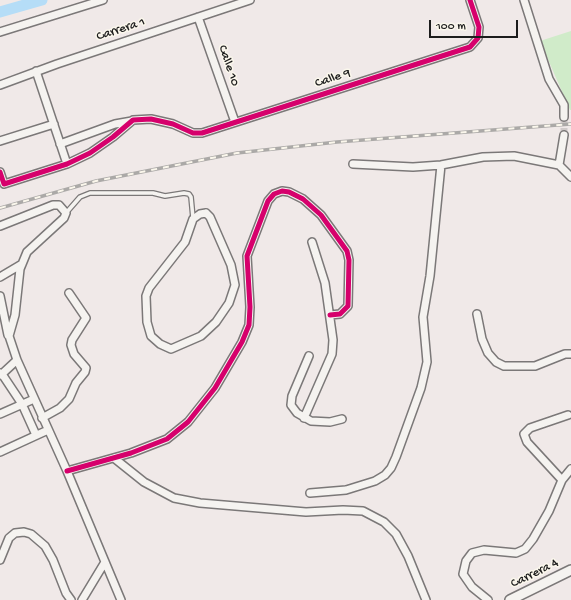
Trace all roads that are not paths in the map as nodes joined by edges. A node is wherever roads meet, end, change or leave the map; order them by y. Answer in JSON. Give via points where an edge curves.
{"nodes":[{"id":1,"x":103,"y":0,"type":"edge"},
{"id":2,"x":250,"y":0,"type":"edge"},
{"id":3,"x":470,"y":0,"type":"edge"},
{"id":4,"x":524,"y":0,"type":"edge"},
{"id":5,"x":198,"y":17,"type":"junction"},
{"id":6,"x":0,"y":32,"type":"edge"},
{"id":7,"x":36,"y":71,"type":"junction"},
{"id":8,"x":0,"y":85,"type":"edge"},
{"id":9,"x":564,"y":117,"type":"tunnel mouth"},
{"id":10,"x":133,"y":120,"type":"junction"},
{"id":11,"x":235,"y":122,"type":"junction"},
{"id":12,"x":54,"y":124,"type":"junction"},
{"id":13,"x":564,"y":135,"type":"tunnel mouth"},
{"id":14,"x":0,"y":141,"type":"edge"},
{"id":15,"x":60,"y":144,"type":"junction"},
{"id":16,"x":67,"y":164,"type":"junction"},
{"id":17,"x":353,"y":164,"type":"dead end"},
{"id":18,"x":441,"y":165,"type":"junction"},
{"id":19,"x":559,"y":165,"type":"junction"},
{"id":20,"x":0,"y":172,"type":"edge"},
{"id":21,"x":570,"y":176,"type":"edge"},
{"id":22,"x":66,"y":213,"type":"junction"},
{"id":23,"x":193,"y":219,"type":"junction"},
{"id":24,"x":0,"y":226,"type":"edge"},
{"id":25,"x":312,"y":242,"type":"dead end"},
{"id":26,"x":22,"y":264,"type":"junction"},
{"id":27,"x":0,"y":277,"type":"edge"},
{"id":28,"x":235,"y":285,"type":"junction"},
{"id":29,"x":248,"y":287,"type":"junction"},
{"id":30,"x":69,"y":293,"type":"dead end"},
{"id":31,"x":0,"y":296,"type":"edge"},
{"id":32,"x":477,"y":314,"type":"dead end"},
{"id":33,"x":330,"y":315,"type":"junction"},
{"id":34,"x":8,"y":336,"type":"junction"},
{"id":35,"x":571,"y":354,"type":"edge"},
{"id":36,"x":309,"y":356,"type":"dead end"},
{"id":37,"x":16,"y":360,"type":"junction"},
{"id":38,"x":1,"y":374,"type":"edge"},
{"id":39,"x":34,"y":399,"type":"junction"},
{"id":40,"x":22,"y":404,"type":"junction"},
{"id":41,"x":0,"y":414,"type":"edge"},
{"id":42,"x":568,"y":415,"type":"dead end"},
{"id":43,"x":42,"y":418,"type":"junction"},
{"id":44,"x":304,"y":418,"type":"junction"},
{"id":45,"x":342,"y":419,"type":"dead end"},
{"id":46,"x":48,"y":430,"type":"junction"},
{"id":47,"x":36,"y":435,"type":"junction"},
{"id":48,"x":0,"y":452,"type":"edge"},
{"id":49,"x":114,"y":458,"type":"junction"},
{"id":50,"x":571,"y":469,"type":"edge"},
{"id":51,"x":67,"y":471,"type":"junction"},
{"id":52,"x":562,"y":480,"type":"junction"},
{"id":53,"x":310,"y":493,"type":"dead end"},
{"id":54,"x":0,"y":560,"type":"edge"},
{"id":55,"x":105,"y":562,"type":"junction"},
{"id":56,"x":571,"y":570,"type":"edge"},
{"id":57,"x":71,"y":600,"type":"edge"},
{"id":58,"x":82,"y":600,"type":"edge"},
{"id":59,"x":121,"y":600,"type":"edge"},
{"id":60,"x":426,"y":600,"type":"edge"},
{"id":61,"x":488,"y":600,"type":"edge"},
{"id":62,"x":513,"y":600,"type":"edge"}],
"edges":[{"from":1,"to":6,"type":"street"},
{"from":2,"to":5,"type":"street","name":"Carrera 1"},
{"from":3,"to":11,"type":"street","name":"Calle 9","via":[[480,27],[478,38],[470,47]]},
{"from":4,"to":9,"type":"street","via":[[549,79],[564,105]]},
{"from":5,"to":7,"type":"street","name":"Carrera 1"},
{"from":5,"to":11,"type":"street","name":"Calle 10"},
{"from":7,"to":8,"type":"street","name":"Carrera 1"},
{"from":7,"to":12,"type":"street"},
{"from":10,"to":11,"type":"street","name":"Calle 9","via":[[151,119],[173,124],[193,133],[202,133]]},
{"from":10,"to":15,"type":"street"},
{"from":10,"to":16,"type":"street","via":[[102,145]]},
{"from":12,"to":14,"type":"street"},
{"from":12,"to":15,"type":"street"},
{"from":13,"to":19,"type":"street"},
{"from":15,"to":16,"type":"street"},
{"from":16,"to":20,"type":"street","via":[[4,184]]},
{"from":17,"to":18,"type":"street","via":[[395,168]]},
{"from":18,"to":19,"type":"street","via":[[483,157],[514,156]]},
{"from":18,"to":53,"type":"street","via":[[430,276],[423,317],[427,362],[421,388],[392,468],[375,481],[346,490]]},
{"from":19,"to":21,"type":"street"},
{"from":22,"to":23,"type":"lane","via":[[80,197],[90,193],[153,193],[165,196],[184,193],[191,197]]},
{"from":22,"to":24,"type":"street","via":[[59,205],[53,205]]},
{"from":22,"to":26,"type":"street","via":[[64,218],[27,252]]},
{"from":23,"to":28,"type":"street","via":[[206,213],[210,217],[230,265]]},
{"from":23,"to":28,"type":"street","via":[[185,242],[147,292],[147,322],[151,336],[160,344],[171,348],[201,336],[216,322],[229,303]]},
{"from":25,"to":33,"type":"street","via":[[325,283]]},
{"from":26,"to":27,"type":"street"},
{"from":26,"to":34,"type":"street","via":[[15,314]]},
{"from":28,"to":29,"type":"street"},
{"from":29,"to":33,"type":"street","via":[[249,250],[268,201],[274,194],[289,192],[303,199],[321,215],[347,251],[348,306],[340,314]]},
{"from":29,"to":49,"type":"street","via":[[249,325],[215,388],[202,405],[188,422],[167,439]]},
{"from":30,"to":43,"type":"street","via":[[86,318],[71,345],[74,354],[86,368],[69,400]]},
{"from":31,"to":34,"type":"street"},
{"from":32,"to":35,"type":"street","via":[[488,353],[504,366],[535,366]]},
{"from":33,"to":44,"type":"street","via":[[332,354]]},
{"from":34,"to":37,"type":"street"},
{"from":36,"to":44,"type":"street","via":[[290,401],[293,408]]},
{"from":37,"to":38,"type":"street"},
{"from":37,"to":39,"type":"street"},
{"from":38,"to":40,"type":"street"},
{"from":39,"to":40,"type":"street"},
{"from":39,"to":43,"type":"street"},
{"from":40,"to":41,"type":"street"},
{"from":40,"to":47,"type":"street"},
{"from":42,"to":52,"type":"street","via":[[530,428],[524,434],[527,442]]},
{"from":43,"to":46,"type":"street"},
{"from":44,"to":45,"type":"street","via":[[321,422]]},
{"from":46,"to":47,"type":"street"},
{"from":46,"to":51,"type":"street"},
{"from":47,"to":48,"type":"street"},
{"from":49,"to":51,"type":"street"},
{"from":49,"to":60,"type":"street","via":[[144,482],[174,498],[200,503],[306,512],[363,511],[384,522],[396,534]]},
{"from":50,"to":52,"type":"street"},
{"from":51,"to":55,"type":"street"},
{"from":52,"to":61,"type":"street","via":[[548,512],[525,549],[516,553],[484,550],[472,553],[466,562],[463,574],[472,587]]},
{"from":54,"to":57,"type":"street","via":[[8,538],[15,532],[31,534],[45,546]]},
{"from":55,"to":58,"type":"street"},
{"from":55,"to":59,"type":"street"},
{"from":56,"to":62,"type":"street","name":"Carrera 4"}]}
